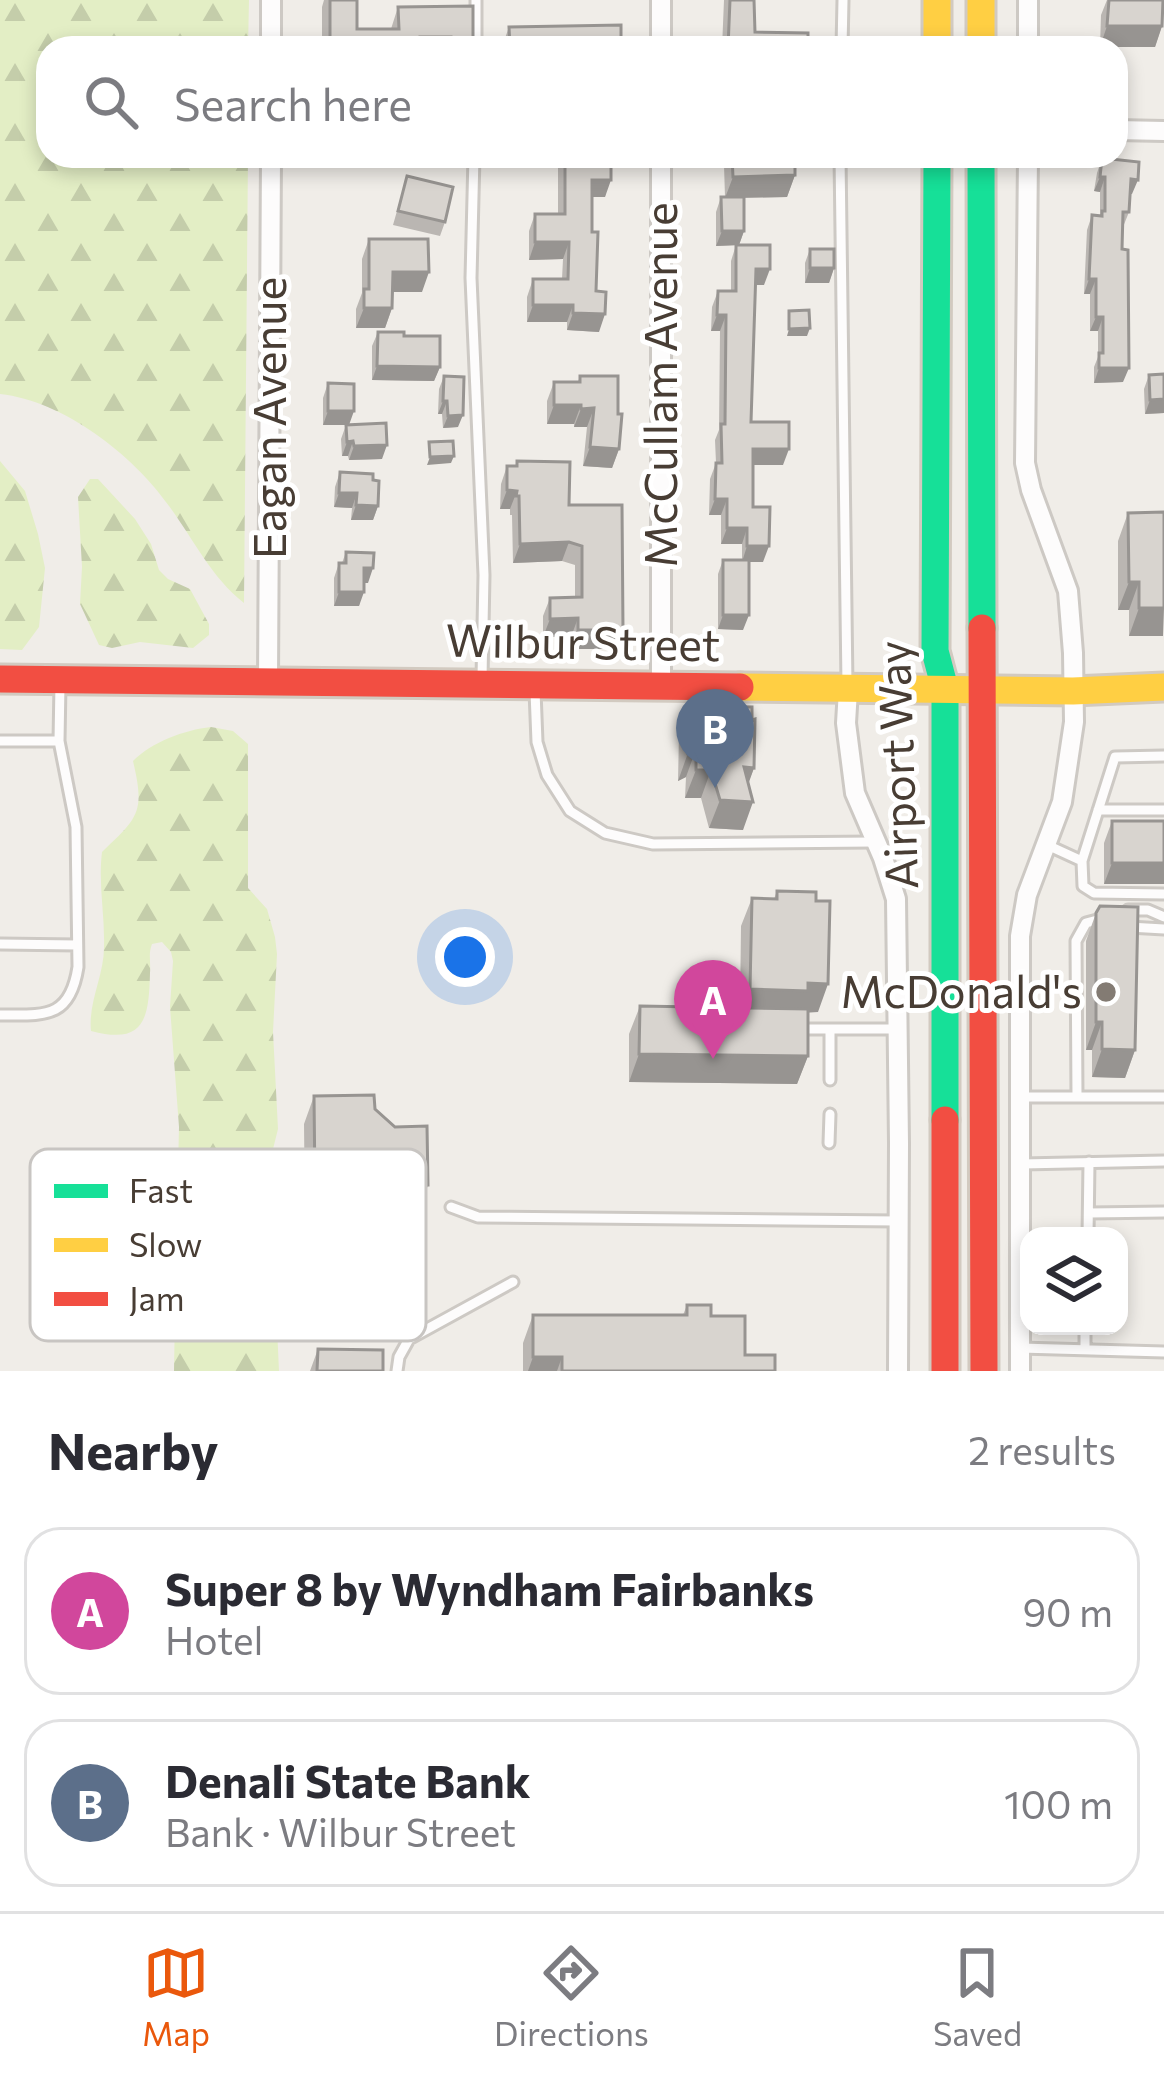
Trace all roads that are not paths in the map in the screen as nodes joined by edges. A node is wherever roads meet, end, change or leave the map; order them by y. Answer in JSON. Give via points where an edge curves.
{"nodes":[{"id":1,"x":271,"y":0,"type":"edge"},
{"id":2,"x":476,"y":0,"type":"edge"},
{"id":3,"x":662,"y":0,"type":"edge"},
{"id":4,"x":843,"y":0,"type":"edge"},
{"id":5,"x":937,"y":0,"type":"edge"},
{"id":6,"x":981,"y":0,"type":"edge"},
{"id":7,"x":1028,"y":0,"type":"edge"},
{"id":8,"x":271,"y":36,"type":"edge"},
{"id":9,"x":476,"y":36,"type":"edge"},
{"id":10,"x":661,"y":36,"type":"edge"},
{"id":11,"x":842,"y":36,"type":"edge"},
{"id":12,"x":937,"y":36,"type":"edge"},
{"id":13,"x":981,"y":36,"type":"edge"},
{"id":14,"x":1028,"y":36,"type":"edge"},
{"id":15,"x":1128,"y":130,"type":"edge"},
{"id":16,"x":1164,"y":131,"type":"edge"},
{"id":17,"x":272,"y":168,"type":"edge"},
{"id":18,"x":474,"y":168,"type":"edge"},
{"id":19,"x":661,"y":168,"type":"edge"},
{"id":20,"x":840,"y":168,"type":"edge"},
{"id":21,"x":937,"y":168,"type":"edge"},
{"id":22,"x":981,"y":168,"type":"edge"},
{"id":23,"x":1028,"y":168,"type":"edge"},
{"id":24,"x":0,"y":679,"type":"edge"},
{"id":25,"x":60,"y":679,"type":"junction"},
{"id":26,"x":268,"y":680,"type":"junction"},
{"id":27,"x":482,"y":685,"type":"junction"},
{"id":28,"x":535,"y":685,"type":"junction"},
{"id":29,"x":661,"y":686,"type":"junction"},
{"id":30,"x":1164,"y":687,"type":"edge"},
{"id":31,"x":848,"y":689,"type":"junction"},
{"id":32,"x":945,"y":689,"type":"junction"},
{"id":33,"x":981,"y":691,"type":"junction"},
{"id":34,"x":1073,"y":691,"type":"junction"},
{"id":35,"x":0,"y":741,"type":"edge"},
{"id":36,"x":59,"y":741,"type":"junction"},
{"id":37,"x":1164,"y":756,"type":"edge"},
{"id":38,"x":1098,"y":810,"type":"junction"},
{"id":39,"x":1164,"y":810,"type":"edge"},
{"id":40,"x":876,"y":842,"type":"junction"},
{"id":41,"x":1045,"y":844,"type":"junction"},
{"id":42,"x":1082,"y":861,"type":"junction"},
{"id":43,"x":1164,"y":894,"type":"edge"},
{"id":44,"x":1164,"y":917,"type":"edge"},
{"id":45,"x":1124,"y":926,"type":"edge"},
{"id":46,"x":1164,"y":929,"type":"edge"},
{"id":47,"x":0,"y":944,"type":"edge"},
{"id":48,"x":77,"y":945,"type":"junction"},
{"id":49,"x":696,"y":972,"type":"dead end"},
{"id":50,"x":0,"y":1016,"type":"edge"},
{"id":51,"x":731,"y":1023,"type":"edge"},
{"id":52,"x":787,"y":1029,"type":"edge"},
{"id":53,"x":830,"y":1029,"type":"junction"},
{"id":54,"x":898,"y":1029,"type":"junction"},
{"id":55,"x":830,"y":1080,"type":"dead end"},
{"id":56,"x":1020,"y":1097,"type":"junction"},
{"id":57,"x":1078,"y":1097,"type":"junction"},
{"id":58,"x":1164,"y":1097,"type":"edge"},
{"id":59,"x":830,"y":1114,"type":"dead end"},
{"id":60,"x":829,"y":1143,"type":"dead end"},
{"id":61,"x":1164,"y":1161,"type":"edge"},
{"id":62,"x":1088,"y":1162,"type":"junction"},
{"id":63,"x":1022,"y":1164,"type":"junction"},
{"id":64,"x":452,"y":1207,"type":"dead end"},
{"id":65,"x":1164,"y":1212,"type":"edge"},
{"id":66,"x":1088,"y":1213,"type":"junction"},
{"id":67,"x":898,"y":1221,"type":"junction"},
{"id":68,"x":1088,"y":1227,"type":"edge"},
{"id":69,"x":513,"y":1282,"type":"dead end"},
{"id":70,"x":426,"y":1330,"type":"edge"},
{"id":71,"x":1085,"y":1335,"type":"edge"},
{"id":72,"x":409,"y":1341,"type":"edge"},
{"id":73,"x":1020,"y":1348,"type":"junction"},
{"id":74,"x":1084,"y":1350,"type":"junction"},
{"id":75,"x":1164,"y":1352,"type":"edge"},
{"id":76,"x":397,"y":1371,"type":"edge"},
{"id":77,"x":898,"y":1371,"type":"edge"},
{"id":78,"x":945,"y":1371,"type":"edge"},
{"id":79,"x":984,"y":1371,"type":"edge"},
{"id":80,"x":1020,"y":1371,"type":"edge"}],
"edges":[{"from":1,"to":8,"type":"street"},
{"from":2,"to":9,"type":"lane"},
{"from":3,"to":10,"type":"street"},
{"from":4,"to":11,"type":"lane"},
{"from":5,"to":12,"type":"main road"},
{"from":6,"to":13,"type":"main road"},
{"from":7,"to":14,"type":"street"},
{"from":15,"to":16,"type":"street"},
{"from":17,"to":26,"type":"street","name":"Eagan Avenue"},
{"from":18,"to":27,"type":"lane"},
{"from":19,"to":29,"type":"street","name":"McCullam Avenue"},
{"from":20,"to":31,"type":"lane"},
{"from":21,"to":32,"type":"main road","name":"Airport Way","via":[[935,651]]},
{"from":22,"to":33,"type":"main road","name":"Airport Way"},
{"from":23,"to":34,"type":"street","via":[[1025,464],[1068,591]]},
{"from":24,"to":25,"type":"main road","name":"Wilbur Street"},
{"from":25,"to":26,"type":"main road","name":"Wilbur Street"},
{"from":25,"to":36,"type":"lane"},
{"from":26,"to":27,"type":"main road","name":"Wilbur Street"},
{"from":27,"to":28,"type":"main road","name":"Wilbur Street"},
{"from":28,"to":29,"type":"main road","name":"Wilbur Street"},
{"from":28,"to":40,"type":"lane","via":[[537,742],[548,776],[570,811],[605,833],[653,844]]},
{"from":29,"to":31,"type":"main road","name":"Wilbur Street"},
{"from":30,"to":34,"type":"main road","name":"Wilbur Street"},
{"from":31,"to":32,"type":"main road","name":"Wilbur Street"},
{"from":31,"to":40,"type":"street","name":"Airport Way","via":[[855,793]]},
{"from":32,"to":33,"type":"main road","name":"Wilbur Street"},
{"from":32,"to":78,"type":"main road","name":"Airport Way"},
{"from":33,"to":34,"type":"main road","name":"Wilbur Street"},
{"from":33,"to":79,"type":"main road","name":"Airport Way"},
{"from":34,"to":41,"type":"street","via":[[1067,774]]},
{"from":35,"to":36,"type":"lane"},
{"from":36,"to":48,"type":"lane","via":[[76,827]]},
{"from":37,"to":38,"type":"lane","via":[[1114,757]]},
{"from":38,"to":39,"type":"lane"},
{"from":38,"to":42,"type":"lane"},
{"from":40,"to":54,"type":"street","name":"Airport Way","via":[[896,899]]},
{"from":41,"to":42,"type":"lane"},
{"from":41,"to":56,"type":"street","via":[[1020,936]]},
{"from":42,"to":43,"type":"lane","via":[[1083,886],[1094,893]]},
{"from":44,"to":57,"type":"lane","via":[[1130,909],[1086,923],[1076,941]]},
{"from":45,"to":46,"type":"lane"},
{"from":47,"to":48,"type":"lane"},
{"from":48,"to":50,"type":"lane","via":[[75,985],[60,1009]]},
{"from":49,"to":51,"type":"lane","via":[[719,1019]]},
{"from":52,"to":53,"type":"lane"},
{"from":53,"to":54,"type":"lane"},
{"from":53,"to":55,"type":"lane"},
{"from":54,"to":67,"type":"street","name":"Airport Way"},
{"from":56,"to":57,"type":"lane"},
{"from":56,"to":63,"type":"street"},
{"from":57,"to":58,"type":"lane"},
{"from":59,"to":60,"type":"lane"},
{"from":61,"to":62,"type":"lane"},
{"from":62,"to":63,"type":"lane"},
{"from":62,"to":66,"type":"lane"},
{"from":63,"to":73,"type":"street"},
{"from":64,"to":67,"type":"lane","via":[[478,1217]]},
{"from":65,"to":66,"type":"lane"},
{"from":66,"to":68,"type":"lane"},
{"from":67,"to":77,"type":"street","name":"Airport Way"},
{"from":69,"to":70,"type":"lane"},
{"from":71,"to":74,"type":"lane"},
{"from":72,"to":76,"type":"lane"},
{"from":73,"to":74,"type":"lane"},
{"from":73,"to":80,"type":"street"},
{"from":74,"to":75,"type":"lane"}]}
